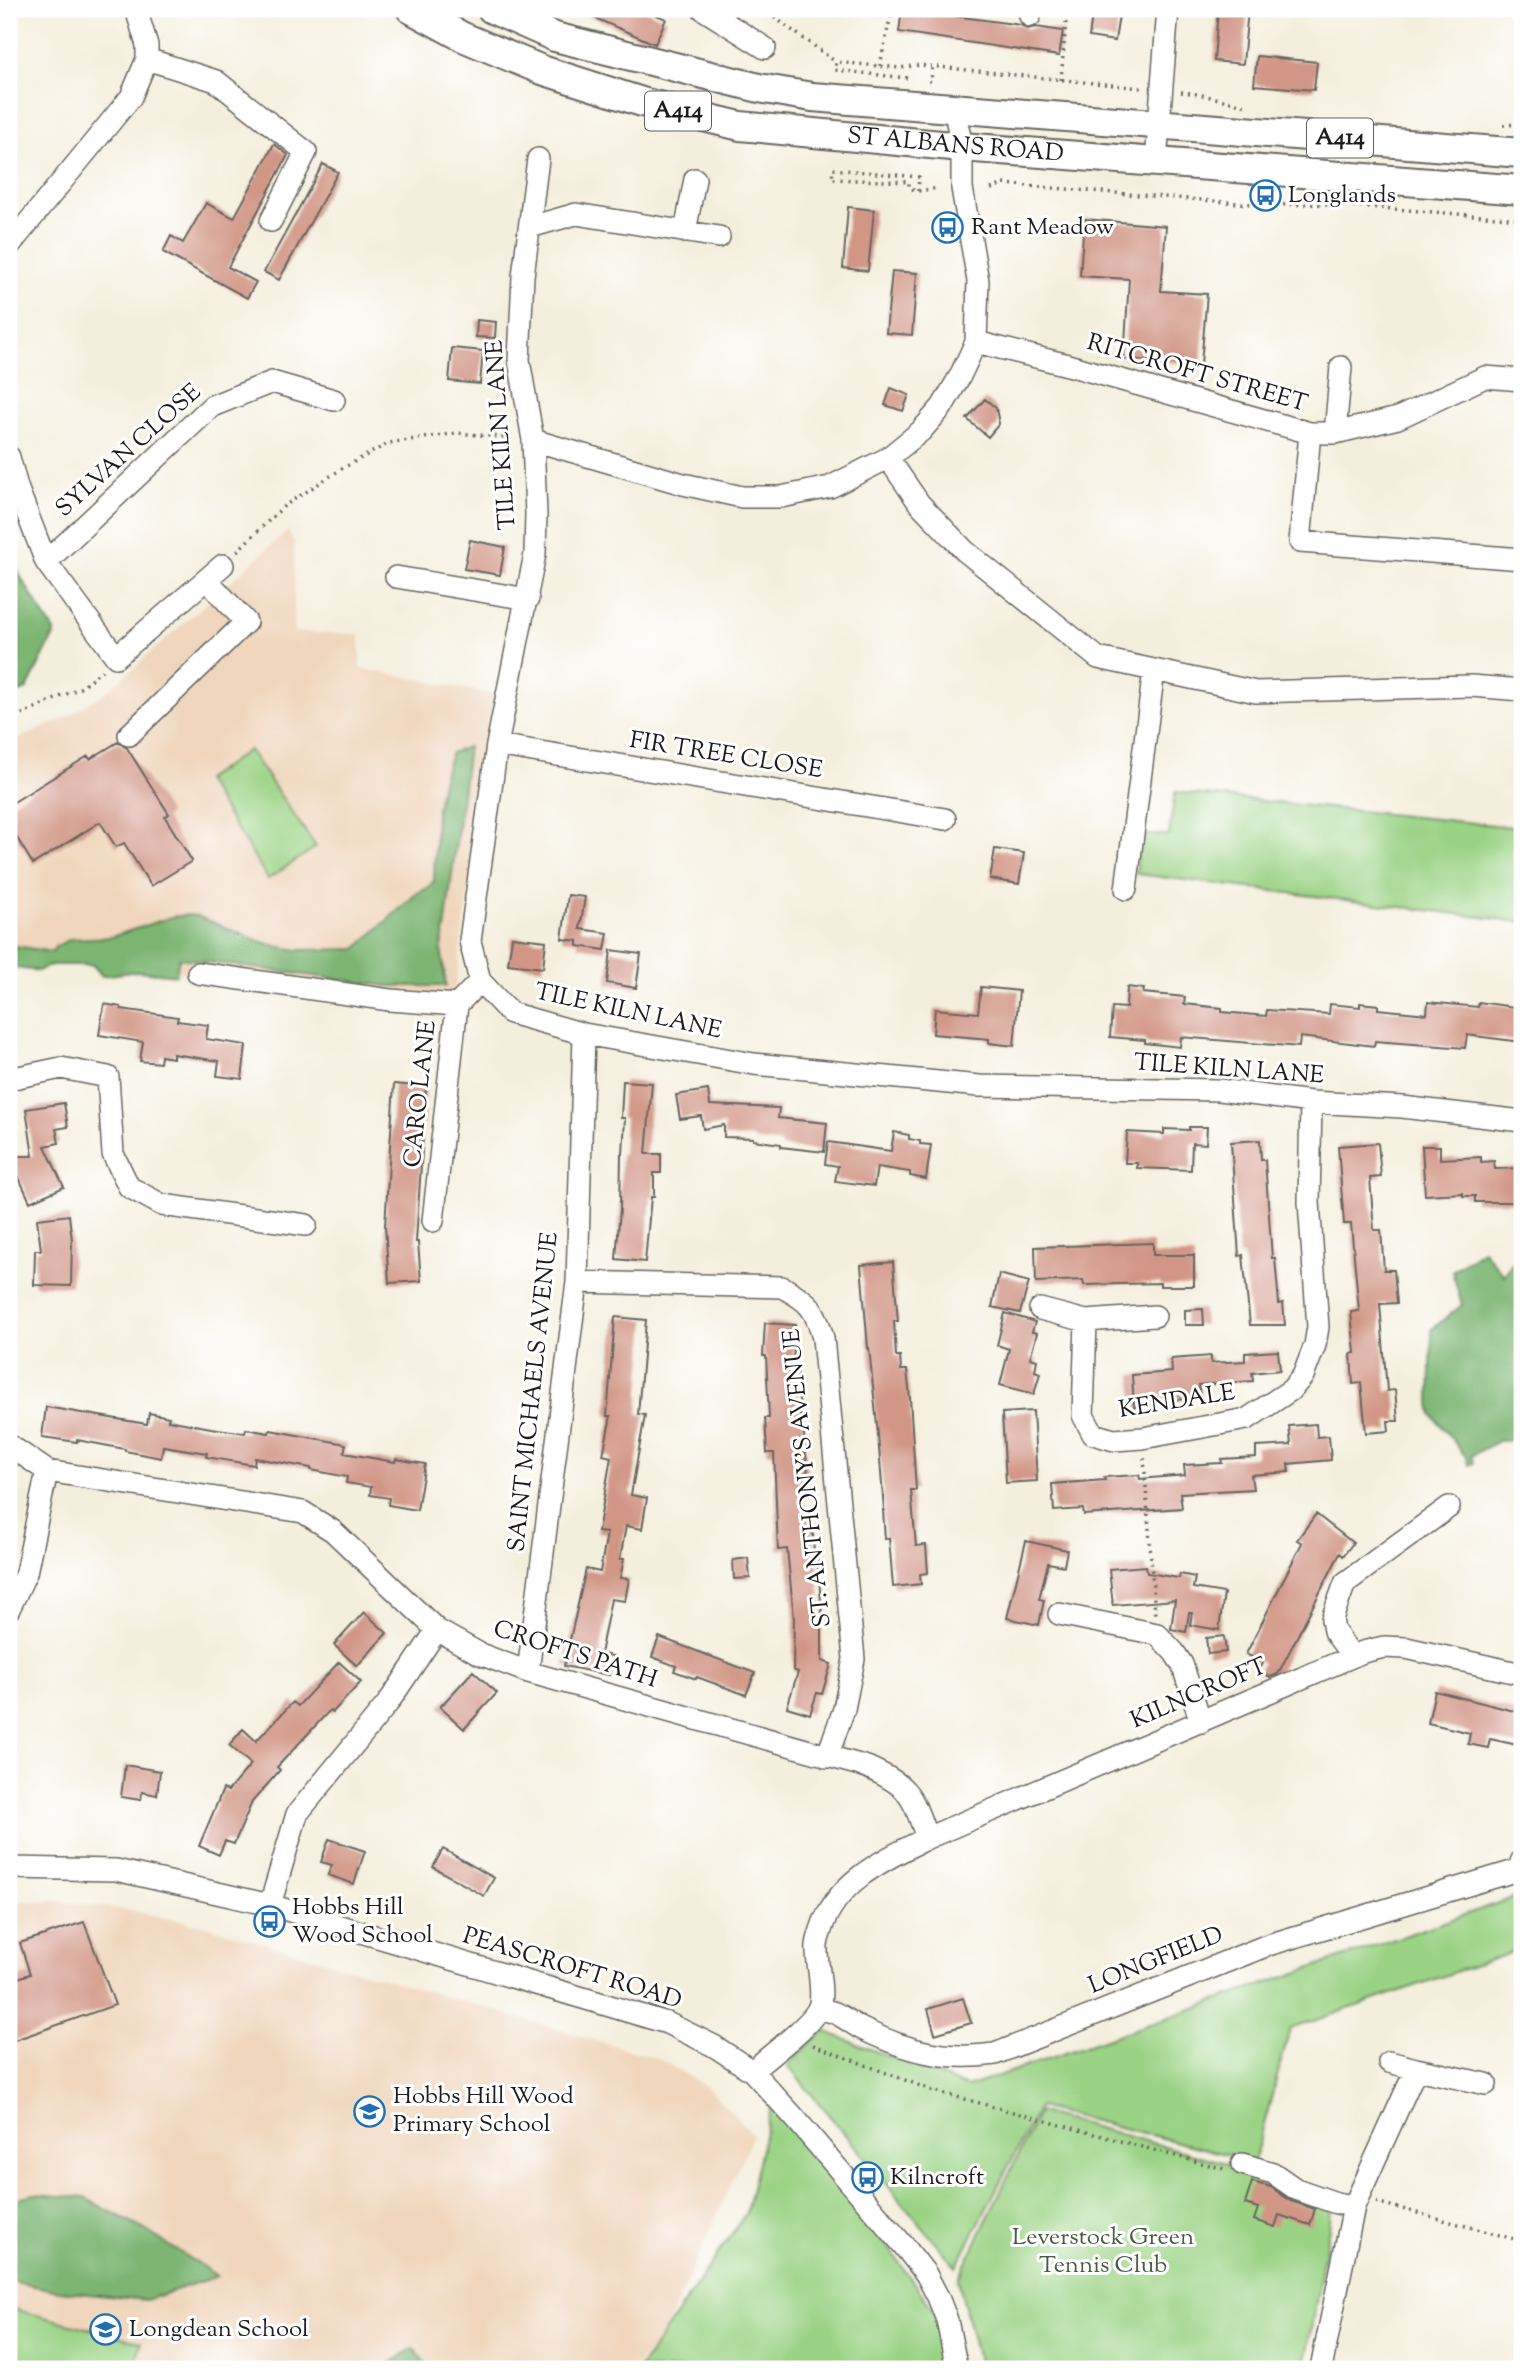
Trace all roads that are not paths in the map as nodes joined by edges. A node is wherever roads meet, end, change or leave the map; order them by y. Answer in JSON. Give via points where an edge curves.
{"nodes":[{"id":1,"x":136,"y":9,"type":"edge"},
{"id":2,"x":411,"y":9,"type":"edge"},
{"id":3,"x":492,"y":9,"type":"edge"},
{"id":4,"x":704,"y":9,"type":"edge"},
{"id":5,"x":1168,"y":9,"type":"edge"},
{"id":6,"x":765,"y":48,"type":"dead end"},
{"id":7,"x":147,"y":59,"type":"junction"},
{"id":8,"x":954,"y":108,"type":"junction"},
{"id":9,"x":1159,"y":124,"type":"junction"},
{"id":10,"x":961,"y":147,"type":"junction"},
{"id":11,"x":1522,"y":153,"type":"edge"},
{"id":12,"x":538,"y":159,"type":"dead end"},
{"id":13,"x":1156,"y":162,"type":"junction"},
{"id":14,"x":695,"y":179,"type":"dead end"},
{"id":15,"x":1522,"y":190,"type":"edge"},
{"id":16,"x":271,"y":221,"type":"dead end"},
{"id":17,"x":530,"y":227,"type":"junction"},
{"id":18,"x":685,"y":232,"type":"junction"},
{"id":19,"x":719,"y":237,"type":"dead end"},
{"id":20,"x":9,"y":246,"type":"edge"},
{"id":21,"x":976,"y":342,"type":"junction"},
{"id":22,"x":1341,"y":367,"type":"dead end"},
{"id":23,"x":1522,"y":380,"type":"edge"},
{"id":24,"x":334,"y":400,"type":"dead end"},
{"id":25,"x":1310,"y":433,"type":"junction"},
{"id":26,"x":1335,"y":433,"type":"junction"},
{"id":27,"x":533,"y":440,"type":"junction"},
{"id":28,"x":9,"y":457,"type":"edge"},
{"id":29,"x":888,"y":458,"type":"junction"},
{"id":30,"x":1522,"y":559,"type":"edge"},
{"id":31,"x":46,"y":562,"type":"junction"},
{"id":32,"x":223,"y":565,"type":"road end"},
{"id":33,"x":396,"y":577,"type":"dead end"},
{"id":34,"x":207,"y":580,"type":"junction"},
{"id":35,"x":527,"y":598,"type":"junction"},
{"id":36,"x":1154,"y":670,"type":"junction"},
{"id":37,"x":1522,"y":690,"type":"edge"},
{"id":38,"x":129,"y":735,"type":"dead end"},
{"id":39,"x":497,"y":745,"type":"junction"},
{"id":40,"x":945,"y":819,"type":"dead end"},
{"id":41,"x":1126,"y":889,"type":"dead end"},
{"id":42,"x":198,"y":973,"type":"dead end"},
{"id":43,"x":480,"y":981,"type":"junction"},
{"id":44,"x":457,"y":1005,"type":"junction"},
{"id":45,"x":584,"y":1034,"type":"junction"},
{"id":46,"x":9,"y":1079,"type":"edge"},
{"id":47,"x":1311,"y":1102,"type":"junction"},
{"id":48,"x":1522,"y":1121,"type":"edge"},
{"id":49,"x":433,"y":1221,"type":"dead end"},
{"id":50,"x":306,"y":1225,"type":"dead end"},
{"id":51,"x":577,"y":1282,"type":"junction"},
{"id":52,"x":1040,"y":1309,"type":"dead end"},
{"id":53,"x":1155,"y":1316,"type":"dead end"},
{"id":54,"x":1086,"y":1321,"type":"junction"},
{"id":55,"x":9,"y":1445,"type":"edge"},
{"id":56,"x":47,"y":1471,"type":"junction"},
{"id":57,"x":1449,"y":1507,"type":"dead end"},
{"id":58,"x":9,"y":1609,"type":"edge"},
{"id":59,"x":1059,"y":1614,"type":"dead end"},
{"id":60,"x":437,"y":1630,"type":"junction"},
{"id":61,"x":1352,"y":1656,"type":"junction"},
{"id":62,"x":528,"y":1672,"type":"junction"},
{"id":63,"x":1522,"y":1674,"type":"edge"},
{"id":64,"x":1201,"y":1722,"type":"junction"},
{"id":65,"x":827,"y":1757,"type":"junction"},
{"id":66,"x":927,"y":1838,"type":"junction"},
{"id":67,"x":1520,"y":1865,"type":"edge"},
{"id":68,"x":9,"y":1868,"type":"edge"},
{"id":69,"x":270,"y":1905,"type":"junction"},
{"id":70,"x":818,"y":2010,"type":"junction"},
{"id":71,"x":1389,"y":2062,"type":"dead end"},
{"id":72,"x":1416,"y":2069,"type":"junction"},
{"id":73,"x":752,"y":2071,"type":"junction"},
{"id":74,"x":1486,"y":2084,"type":"dead end"},
{"id":75,"x":1237,"y":2167,"type":"road end"},
{"id":76,"x":1356,"y":2202,"type":"junction"},
{"id":77,"x":957,"y":2369,"type":"edge"},
{"id":78,"x":1321,"y":2369,"type":"edge"}],
"edges":[{"from":1,"to":7,"type":"street"},
{"from":2,"to":10,"type":"main road","name":"ST ALBANS ROAD","number":"A414","via":[[542,70],[642,102],[740,126]]},
{"from":3,"to":8,"type":"main road","name":"ST ALBANS ROAD","number":"A414","via":[[555,37],[759,89]]},
{"from":4,"to":6,"type":"street"},
{"from":5,"to":9,"type":"street"},
{"from":7,"to":16,"type":"street","via":[[216,81],[306,152]]},
{"from":7,"to":20,"type":"street","via":[[131,97]]},
{"from":8,"to":9,"type":"main road","name":"ST ALBANS ROAD","number":"A414"},
{"from":8,"to":10,"type":"street"},
{"from":9,"to":11,"type":"main road","name":"ST ALBANS ROAD","number":"A414"},
{"from":9,"to":13,"type":"street"},
{"from":10,"to":13,"type":"main road","name":"ST ALBANS ROAD","number":"A414"},
{"from":10,"to":21,"type":"street","via":[[962,188],[978,281]]},
{"from":12,"to":17,"type":"street","name":"TILE KILN LANE"},
{"from":13,"to":15,"type":"main road","name":"ST ALBANS ROAD","number":"A414"},
{"from":14,"to":18,"type":"street"},
{"from":17,"to":18,"type":"street","via":[[576,214]]},
{"from":17,"to":27,"type":"street","name":"TILE KILN LANE","via":[[519,360]]},
{"from":18,"to":19,"type":"street"},
{"from":21,"to":25,"type":"street","name":"RITCROFT STREET"},
{"from":21,"to":29,"type":"street","via":[[942,407]]},
{"from":22,"to":26,"type":"street"},
{"from":23,"to":26,"type":"street","name":"RITCROFT STREET","via":[[1485,377],[1398,418]]},
{"from":24,"to":31,"type":"street","name":"SYLVAN CLOSE","via":[[272,382],[212,406]]},
{"from":25,"to":26,"type":"street","name":"RITCROFT STREET"},
{"from":25,"to":30,"type":"street","via":[[1300,542]]},
{"from":27,"to":29,"type":"street","via":[[742,497],[781,497],[830,487]]},
{"from":27,"to":35,"type":"street","name":"TILE KILN LANE","via":[[535,554]]},
{"from":28,"to":31,"type":"street"},
{"from":29,"to":36,"type":"street","via":[[919,503],[964,551],[1098,658]]},
{"from":31,"to":34,"type":"street","via":[[116,657]]},
{"from":32,"to":34,"type":"street"},
{"from":33,"to":35,"type":"street"},
{"from":34,"to":38,"type":"street","via":[[246,622]]},
{"from":35,"to":39,"type":"street","name":"TILE KILN LANE"},
{"from":36,"to":37,"type":"street","via":[[1256,692],[1471,686]]},
{"from":36,"to":41,"type":"street"},
{"from":39,"to":40,"type":"street","name":"FIR TREE CLOSE"},
{"from":39,"to":43,"type":"street","name":"TILE KILN LANE","via":[[470,942]]},
{"from":42,"to":44,"type":"street"},
{"from":43,"to":44,"type":"street","name":"CARO LANE"},
{"from":43,"to":45,"type":"street","name":"TILE KILN LANE","via":[[510,1013]]},
{"from":44,"to":49,"type":"street","name":"CARO LANE"},
{"from":45,"to":47,"type":"street","name":"TILE KILN LANE","via":[[754,1064],[979,1086],[1219,1090]]},
{"from":45,"to":51,"type":"street","name":"SAINT MICHAELS AVENUE"},
{"from":46,"to":50,"type":"street","via":[[61,1068],[108,1077],[113,1154],[129,1187],[162,1205]]},
{"from":47,"to":48,"type":"street","name":"TILE KILN LANE"},
{"from":47,"to":54,"type":"street","name":"KENDALE","via":[[1309,1202],[1318,1327],[1303,1376],[1291,1390],[1247,1419],[1143,1438],[1114,1440],[1093,1434],[1083,1415]]},
{"from":51,"to":62,"type":"street","name":"SAINT MICHAELS AVENUE"},
{"from":51,"to":65,"type":"street","name":"ST. ANTHONY'S AVENUE","via":[[782,1287],[805,1299],[817,1313],[854,1659],[844,1709]]},
{"from":52,"to":54,"type":"street"},
{"from":53,"to":54,"type":"street"},
{"from":55,"to":56,"type":"street","name":"CROFTS PATH"},
{"from":56,"to":58,"type":"street","via":[[26,1573]]},
{"from":56,"to":60,"type":"street","name":"CROFTS PATH","via":[[303,1512],[333,1531]]},
{"from":57,"to":61,"type":"street","via":[[1345,1583],[1332,1619],[1334,1631]]},
{"from":59,"to":64,"type":"street","via":[[1157,1634],[1182,1664]]},
{"from":60,"to":62,"type":"street","name":"CROFTS PATH","via":[[480,1654]]},
{"from":60,"to":69,"type":"street","via":[[388,1703],[297,1814]]},
{"from":61,"to":63,"type":"street","name":"KILNCROFT","via":[[1384,1647],[1406,1648]]},
{"from":61,"to":64,"type":"street","name":"KILNCROFT"},
{"from":62,"to":65,"type":"street","name":"CROFTS PATH"},
{"from":64,"to":66,"type":"street","name":"KILNCROFT"},
{"from":65,"to":66,"type":"street","name":"CROFTS PATH","via":[[895,1779],[908,1793]]},
{"from":66,"to":70,"type":"street","name":"KILNCROFT","via":[[861,1874],[824,1920],[816,1946]]},
{"from":67,"to":70,"type":"street","name":"LONGFIELD","via":[[1268,1945],[995,2054],[968,2058],[932,2055],[895,2045],[830,2010]]},
{"from":68,"to":69,"type":"street","name":"PEASCROFT ROAD","via":[[116,1870]]},
{"from":69,"to":73,"type":"street","name":"PEASCROFT ROAD","via":[[667,2023]]},
{"from":70,"to":73,"type":"street"},
{"from":71,"to":72,"type":"street"},
{"from":72,"to":74,"type":"street"},
{"from":72,"to":76,"type":"street"},
{"from":73,"to":77,"type":"street","name":"PEASCROFT ROAD","via":[[926,2274],[947,2320]]},
{"from":75,"to":76,"type":"street","via":[[1273,2174],[1296,2189],[1336,2203]]},
{"from":76,"to":78,"type":"street"}]}
